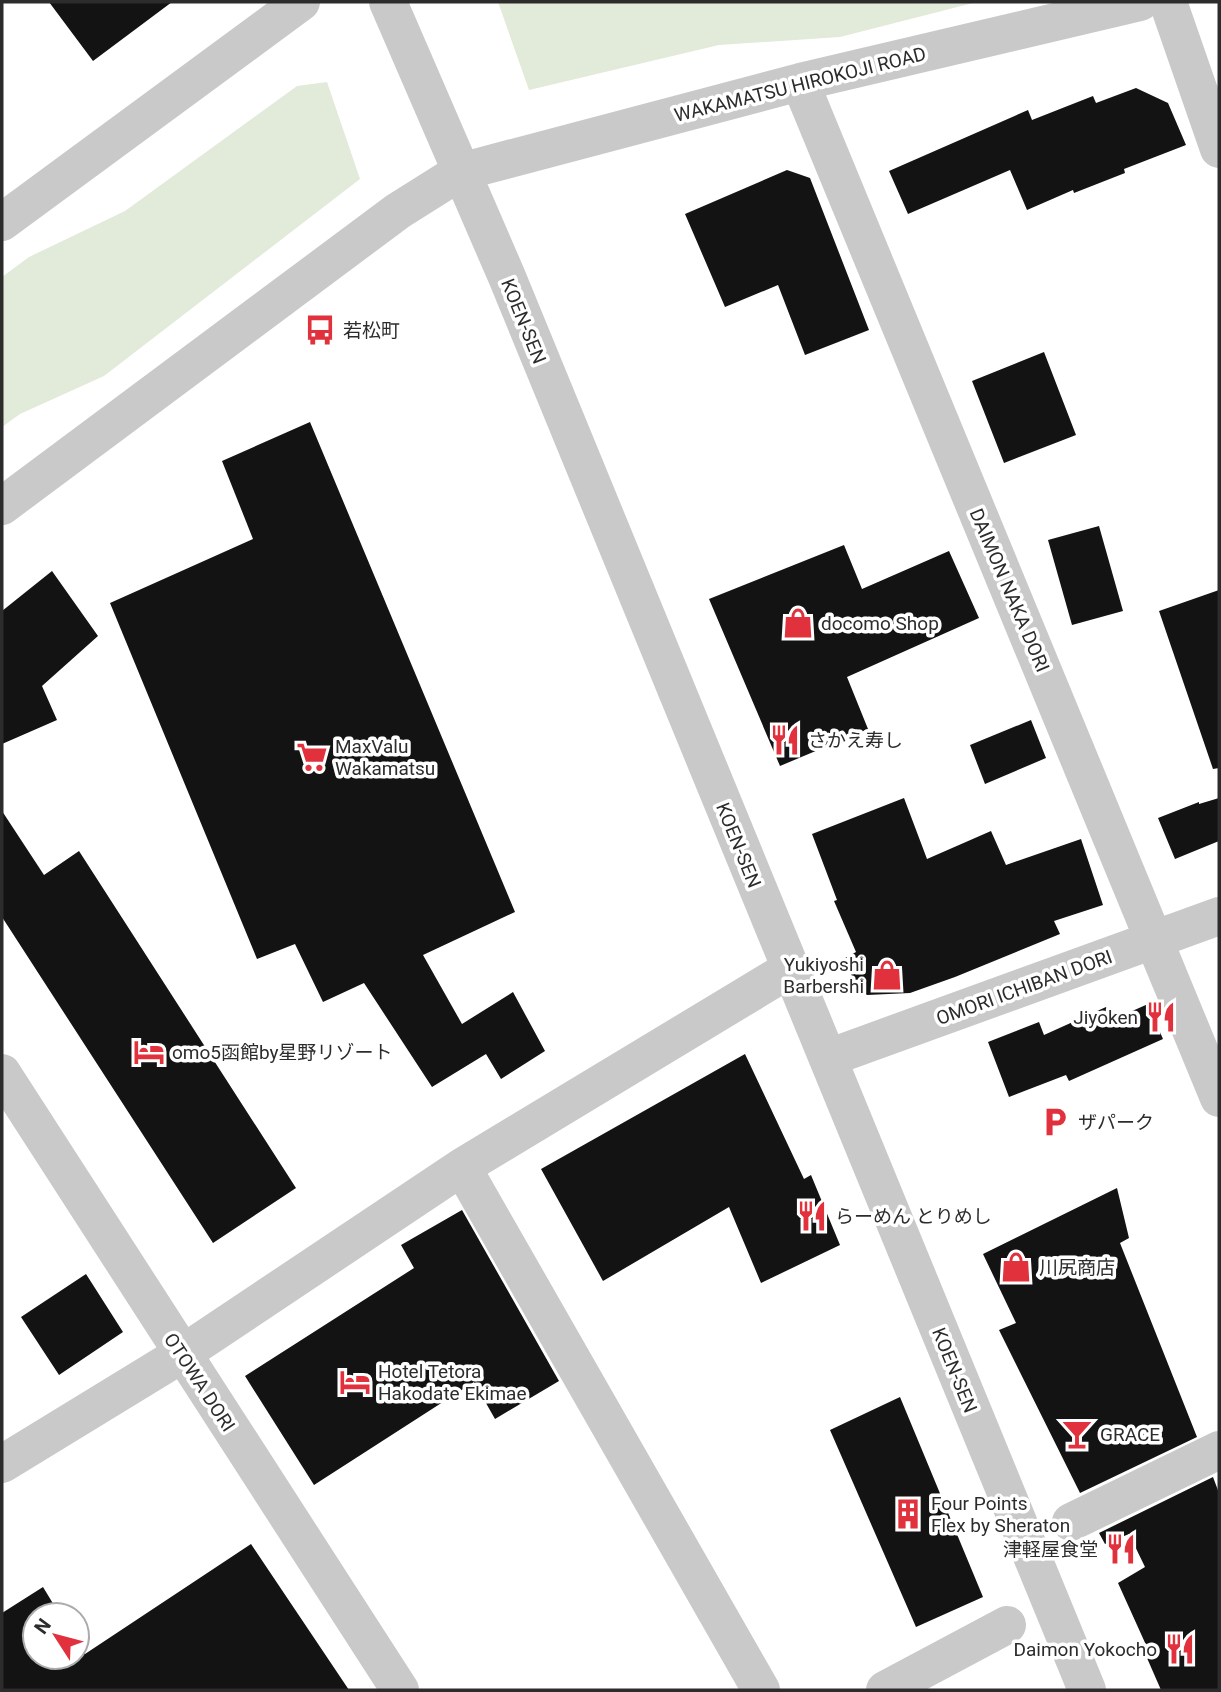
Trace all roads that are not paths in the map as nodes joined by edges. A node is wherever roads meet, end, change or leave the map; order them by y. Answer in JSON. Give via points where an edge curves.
{"nodes":[{"id":1,"x":301,"y":2,"type":"edge"},
{"id":2,"x":388,"y":2,"type":"edge"},
{"id":3,"x":1140,"y":2,"type":"edge"},
{"id":4,"x":1168,"y":2,"type":"edge"},
{"id":5,"x":800,"y":82,"type":"junction"},
{"id":6,"x":1219,"y":149,"type":"edge"},
{"id":7,"x":460,"y":172,"type":"junction"},
{"id":8,"x":2,"y":222,"type":"edge"},
{"id":9,"x":2,"y":506,"type":"edge"},
{"id":10,"x":1219,"y":916,"type":"edge"},
{"id":11,"x":1152,"y":940,"type":"junction"},
{"id":12,"x":790,"y":969,"type":"junction"},
{"id":13,"x":828,"y":1058,"type":"junction"},
{"id":14,"x":2,"y":1073,"type":"edge"},
{"id":15,"x":1219,"y":1098,"type":"edge"},
{"id":16,"x":462,"y":1167,"type":"junction"},
{"id":17,"x":182,"y":1354,"type":"junction"},
{"id":18,"x":1219,"y":1450,"type":"edge"},
{"id":19,"x":2,"y":1464,"type":"edge"},
{"id":20,"x":1071,"y":1522,"type":"dead end"},
{"id":21,"x":1007,"y":1625,"type":"dead end"},
{"id":22,"x":400,"y":1690,"type":"edge"},
{"id":23,"x":761,"y":1690,"type":"edge"},
{"id":24,"x":885,"y":1690,"type":"edge"},
{"id":25,"x":1087,"y":1690,"type":"edge"}],
"edges":[{"from":1,"to":8,"type":"street"},
{"from":2,"to":7,"type":"street","name":"KOEN-SEN"},
{"from":3,"to":5,"type":"street","name":"WAKAMATSU HIROKOJI ROAD"},
{"from":4,"to":6,"type":"street"},
{"from":5,"to":7,"type":"street","name":"WAKAMATSU HIROKOJI ROAD"},
{"from":5,"to":11,"type":"street","name":"DAIMON NAKA DORI"},
{"from":7,"to":9,"type":"street","name":"WAKAMATSU HIROKOJI ROAD","via":[[398,211]]},
{"from":7,"to":12,"type":"street","name":"KOEN-SEN"},
{"from":10,"to":11,"type":"street","name":"OMORI ICHIBAN DORI"},
{"from":11,"to":13,"type":"street","name":"OMORI ICHIBAN DORI"},
{"from":11,"to":15,"type":"street","name":"DAIMON NAKA DORI"},
{"from":12,"to":13,"type":"street","name":"KOEN-SEN"},
{"from":12,"to":16,"type":"street"},
{"from":13,"to":25,"type":"street","name":"KOEN-SEN"},
{"from":14,"to":17,"type":"street","name":"OTOWA DORI"},
{"from":16,"to":17,"type":"street"},
{"from":16,"to":23,"type":"street"},
{"from":17,"to":19,"type":"street"},
{"from":17,"to":22,"type":"street","name":"OTOWA DORI"},
{"from":18,"to":20,"type":"street"},
{"from":21,"to":24,"type":"street"}]}
